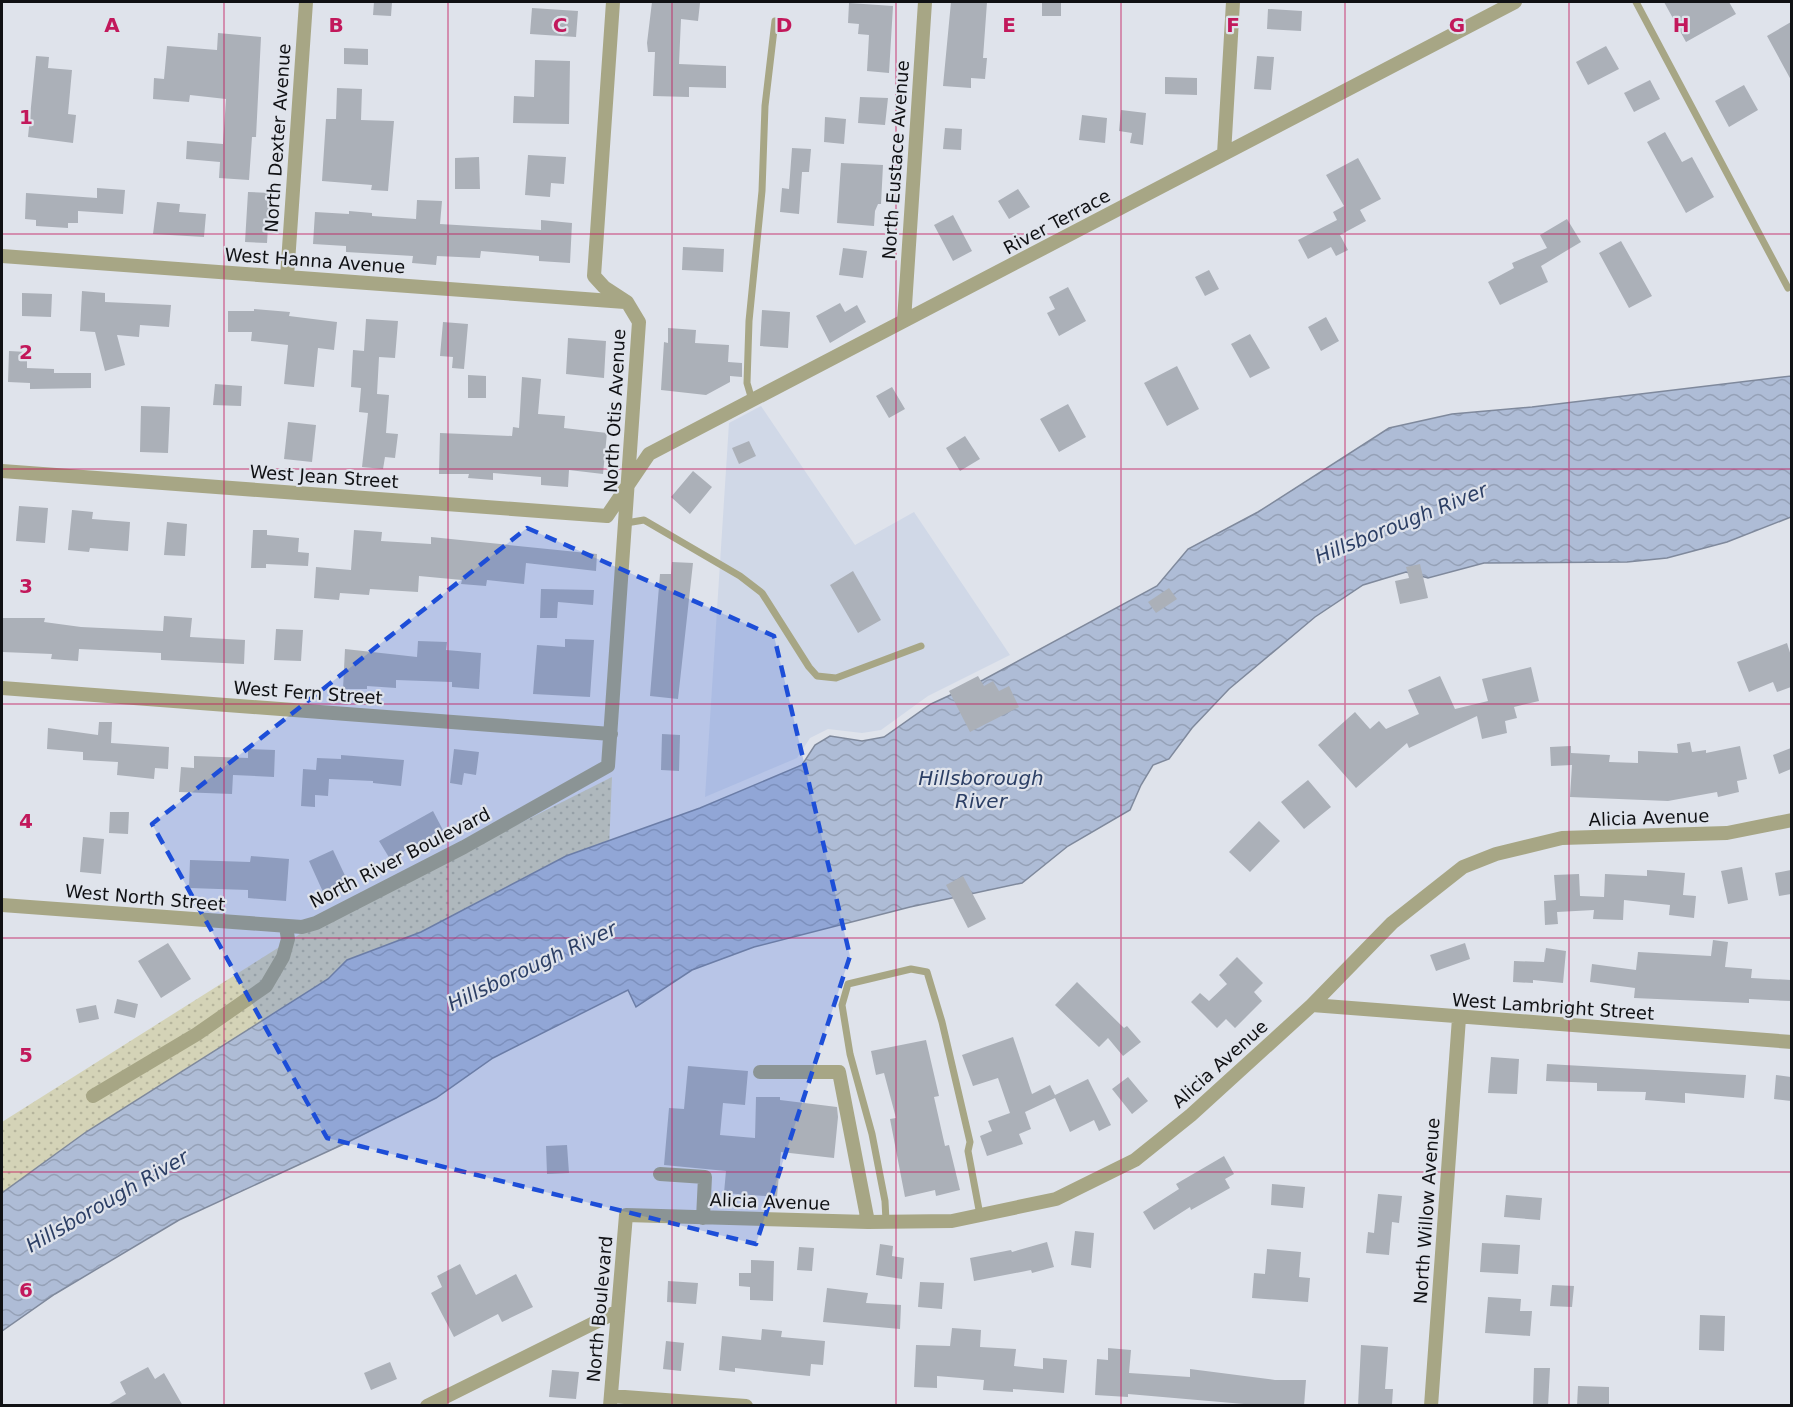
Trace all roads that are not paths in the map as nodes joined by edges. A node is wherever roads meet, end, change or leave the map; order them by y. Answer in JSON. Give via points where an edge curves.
{"nodes":[{"id":1,"x":306,"y":2,"type":"edge"},
{"id":2,"x":614,"y":2,"type":"edge"},
{"id":3,"x":925,"y":2,"type":"edge"},
{"id":4,"x":1233,"y":2,"type":"edge"},
{"id":5,"x":1515,"y":2,"type":"edge"},
{"id":6,"x":1636,"y":2,"type":"edge"},
{"id":7,"x":775,"y":21,"type":"dead end"},
{"id":8,"x":1224,"y":154,"type":"junction"},
{"id":9,"x":2,"y":256,"type":"edge"},
{"id":10,"x":287,"y":277,"type":"junction"},
{"id":11,"x":1788,"y":288,"type":"dead end"},
{"id":12,"x":627,"y":302,"type":"junction"},
{"id":13,"x":904,"y":321,"type":"junction"},
{"id":14,"x":752,"y":400,"type":"junction"},
{"id":15,"x":2,"y":471,"type":"edge"},
{"id":16,"x":629,"y":486,"type":"junction"},
{"id":17,"x":626,"y":523,"type":"junction"},
{"id":18,"x":921,"y":646,"type":"dead end"},
{"id":19,"x":2,"y":688,"type":"edge"},
{"id":20,"x":611,"y":734,"type":"junction"},
{"id":21,"x":1791,"y":820,"type":"edge"},
{"id":22,"x":2,"y":904,"type":"edge"},
{"id":23,"x":286,"y":927,"type":"junction"},
{"id":24,"x":1311,"y":1005,"type":"junction"},
{"id":25,"x":1459,"y":1018,"type":"junction"},
{"id":26,"x":1791,"y":1042,"type":"edge"},
{"id":27,"x":760,"y":1072,"type":"dead end"},
{"id":28,"x":93,"y":1096,"type":"dead end"},
{"id":29,"x":660,"y":1174,"type":"dead end"},
{"id":30,"x":626,"y":1215,"type":"joint"},
{"id":31,"x":980,"y":1215,"type":"junction"},
{"id":32,"x":703,"y":1218,"type":"junction"},
{"id":33,"x":886,"y":1221,"type":"junction"},
{"id":34,"x":868,"y":1222,"type":"junction"},
{"id":35,"x":618,"y":1311,"type":"junction"},
{"id":36,"x":611,"y":1401,"type":"edge"},
{"id":37,"x":427,"y":1406,"type":"edge"},
{"id":38,"x":746,"y":1406,"type":"edge"},
{"id":39,"x":1431,"y":1406,"type":"edge"}],
"edges":[{"from":1,"to":10,"type":"street","name":"North Dexter Avenue"},
{"from":2,"to":12,"type":"street","via":[[594,276]]},
{"from":3,"to":13,"type":"street","name":"North Eustace Avenue"},
{"from":4,"to":8,"type":"street"},
{"from":5,"to":8,"type":"street","name":"River Terrace"},
{"from":6,"to":11,"type":"lane"},
{"from":7,"to":14,"type":"lane","via":[[749,321],[747,383]]},
{"from":8,"to":13,"type":"street","name":"River Terrace"},
{"from":9,"to":10,"type":"street","name":"West Hanna Avenue"},
{"from":10,"to":12,"type":"street","name":"West Hanna Avenue"},
{"from":12,"to":16,"type":"street","name":"North Otis Avenue","via":[[639,322]]},
{"from":13,"to":14,"type":"street","name":"River Terrace"},
{"from":14,"to":16,"type":"street","name":"River Terrace","via":[[649,454]]},
{"from":15,"to":16,"type":"street","name":"West Jean Street","via":[[607,516]]},
{"from":16,"to":17,"type":"street","name":"North Otis Avenue"},
{"from":17,"to":18,"type":"lane","via":[[644,520],[741,576],[762,593],[818,676],[836,678]]},
{"from":17,"to":20,"type":"street","name":"North Otis Avenue"},
{"from":19,"to":20,"type":"street","name":"West Fern Street"},
{"from":20,"to":23,"type":"street","name":"North River Boulevard","via":[[608,766],[357,903],[316,923]]},
{"from":21,"to":24,"type":"street","name":"Alicia Avenue","via":[[1727,834],[1562,838],[1464,867],[1392,923]]},
{"from":22,"to":23,"type":"street","name":"West North Street"},
{"from":23,"to":28,"type":"street","via":[[288,939],[283,957],[266,986],[197,1034]]},
{"from":24,"to":25,"type":"street","name":"West Lambright Street"},
{"from":24,"to":31,"type":"street","name":"Alicia Avenue","via":[[1135,1160],[1056,1199]]},
{"from":25,"to":26,"type":"street","name":"West Lambright Street"},
{"from":25,"to":39,"type":"street","name":"North Willow Avenue"},
{"from":27,"to":34,"type":"street","via":[[839,1072]]},
{"from":29,"to":32,"type":"street","via":[[705,1177]]},
{"from":30,"to":32,"type":"street","name":"Alicia Avenue"},
{"from":30,"to":35,"type":"street","name":"North Boulevard"},
{"from":31,"to":33,"type":"street","name":"Alicia Avenue","via":[[952,1221]]},
{"from":31,"to":33,"type":"lane","via":[[968,1151],[970,1142],[942,1022],[927,972],[911,969],[848,984],[842,1005],[883,1190]]},
{"from":32,"to":34,"type":"street","name":"Alicia Avenue"},
{"from":33,"to":34,"type":"street","name":"Alicia Avenue"},
{"from":35,"to":36,"type":"street","name":"North Boulevard"},
{"from":35,"to":37,"type":"street"},
{"from":36,"to":38,"type":"street"}]}
